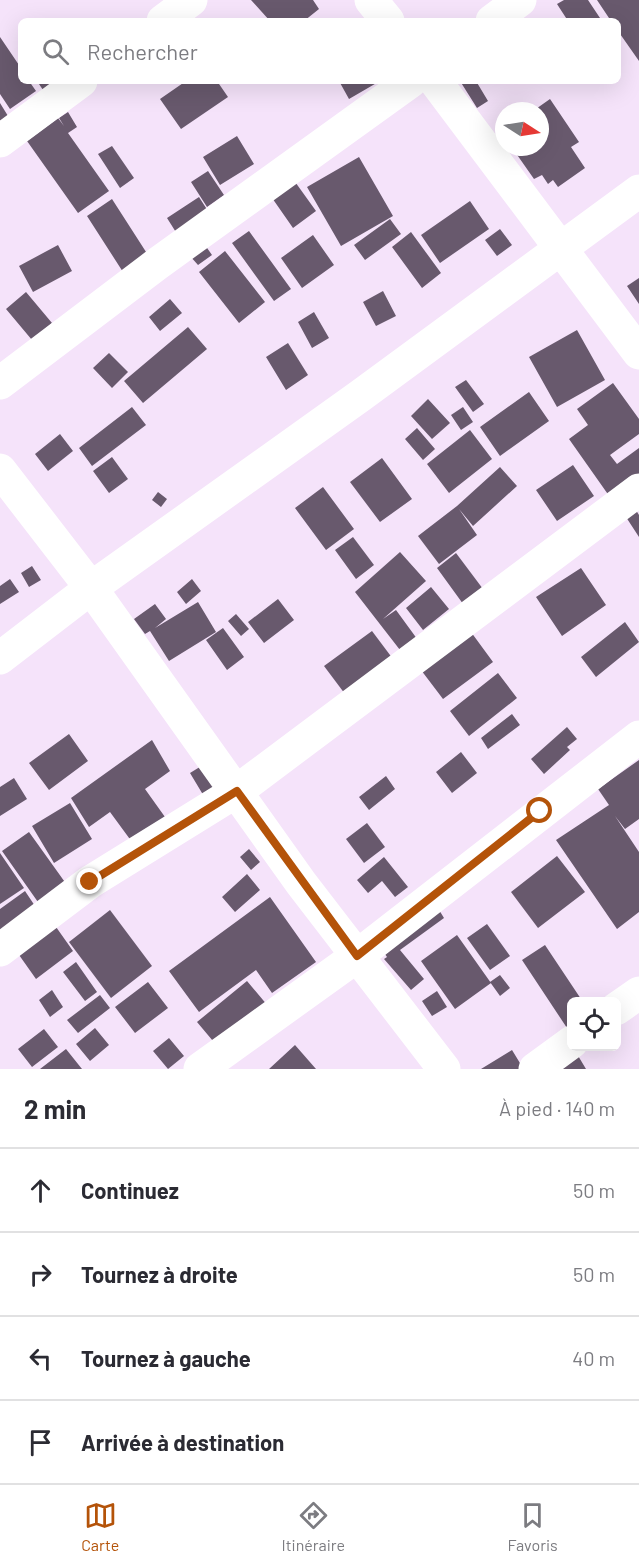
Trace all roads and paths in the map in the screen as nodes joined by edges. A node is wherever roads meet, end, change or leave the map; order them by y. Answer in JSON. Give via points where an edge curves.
{"nodes":[{"id":1,"x":191,"y":0,"type":"edge"},
{"id":2,"x":371,"y":0,"type":"edge"},
{"id":3,"x":520,"y":0,"type":"edge"},
{"id":4,"x":167,"y":18,"type":"edge"},
{"id":5,"x":386,"y":18,"type":"edge"},
{"id":6,"x":496,"y":18,"type":"edge"},
{"id":7,"x":77,"y":84,"type":"edge"},
{"id":8,"x":407,"y":84,"type":"edge"},
{"id":9,"x":437,"y":84,"type":"edge"},
{"id":10,"x":0,"y":141,"type":"edge"},
{"id":11,"x":639,"y":191,"type":"edge"},
{"id":12,"x":560,"y":249,"type":"junction"},
{"id":13,"x":639,"y":353,"type":"edge"},
{"id":14,"x":0,"y":383,"type":"edge"},
{"id":15,"x":0,"y":470,"type":"edge"},
{"id":16,"x":639,"y":490,"type":"edge"},
{"id":17,"x":91,"y":588,"type":"junction"},
{"id":18,"x":0,"y":658,"type":"edge"},
{"id":19,"x":639,"y":737,"type":"edge"},
{"id":20,"x":237,"y":791,"type":"junction"},
{"id":21,"x":0,"y":950,"type":"edge"},
{"id":22,"x":357,"y":956,"type":"junction"},
{"id":23,"x":639,"y":993,"type":"edge"},
{"id":24,"x":621,"y":1006,"type":"edge"},
{"id":25,"x":567,"y":1046,"type":"edge"},
{"id":26,"x":200,"y":1069,"type":"edge"},
{"id":27,"x":444,"y":1069,"type":"edge"},
{"id":28,"x":535,"y":1069,"type":"edge"}],
"edges":[{"from":1,"to":4,"type":"street"},
{"from":2,"to":5,"type":"street"},
{"from":3,"to":6,"type":"street"},
{"from":7,"to":10,"type":"street"},
{"from":8,"to":14,"type":"street"},
{"from":9,"to":12,"type":"street"},
{"from":11,"to":12,"type":"street"},
{"from":12,"to":13,"type":"street"},
{"from":12,"to":17,"type":"street"},
{"from":15,"to":17,"type":"street"},
{"from":16,"to":20,"type":"street"},
{"from":17,"to":18,"type":"street"},
{"from":17,"to":20,"type":"street"},
{"from":19,"to":22,"type":"street"},
{"from":20,"to":21,"type":"street","via":[[90,882]]},
{"from":20,"to":22,"type":"street"},
{"from":22,"to":26,"type":"street"},
{"from":22,"to":27,"type":"street"},
{"from":23,"to":24,"type":"street"},
{"from":25,"to":28,"type":"street"}]}
